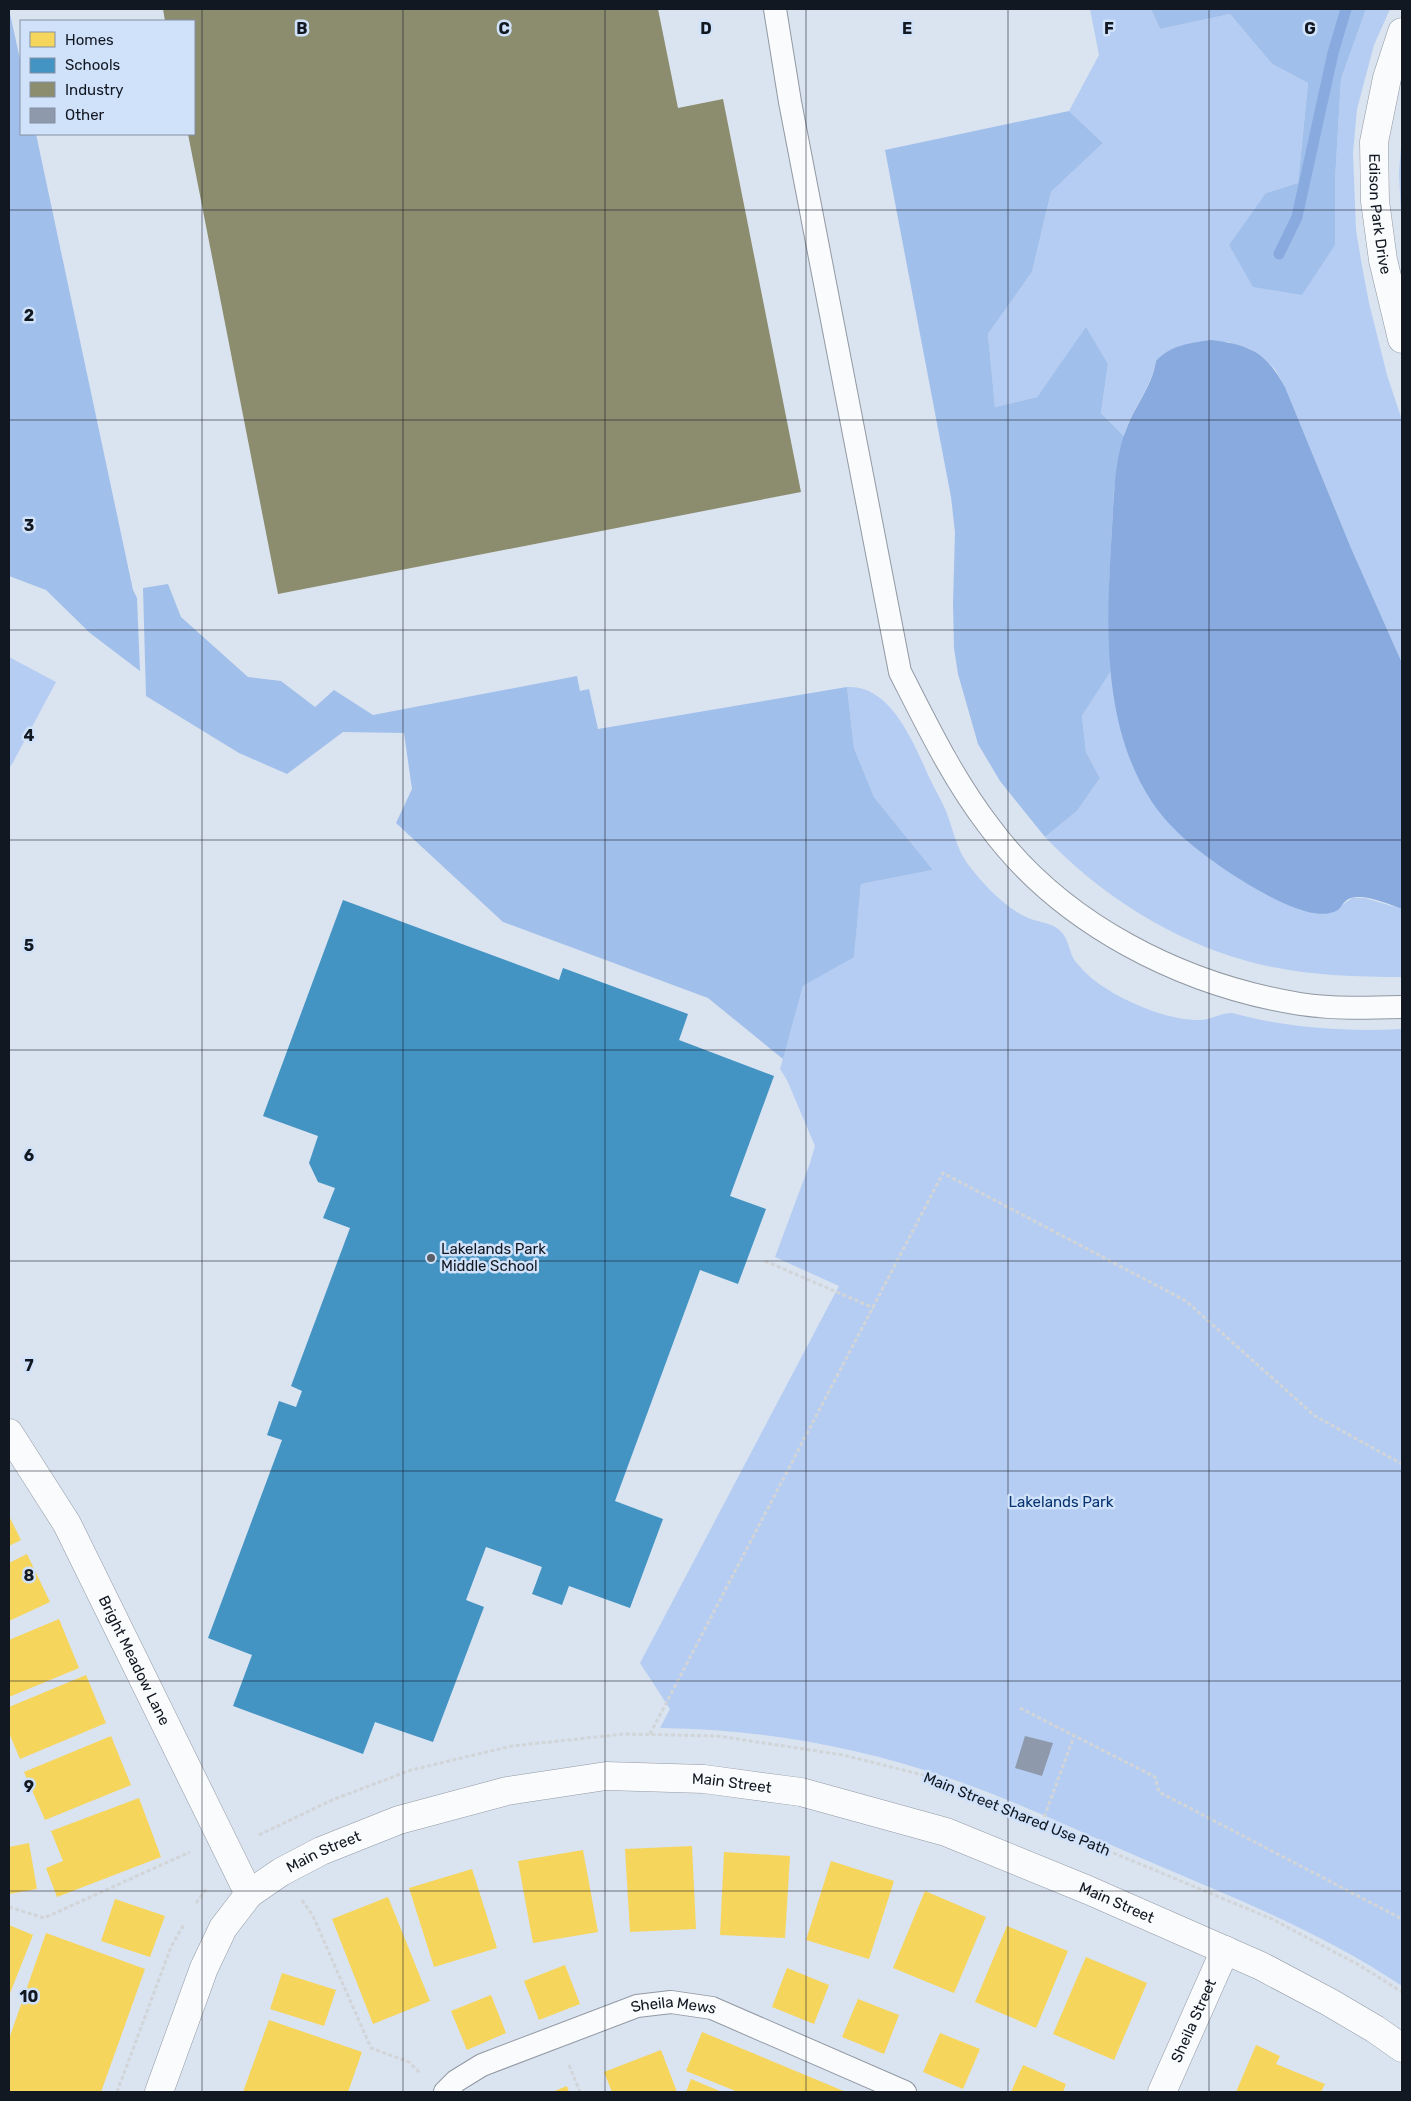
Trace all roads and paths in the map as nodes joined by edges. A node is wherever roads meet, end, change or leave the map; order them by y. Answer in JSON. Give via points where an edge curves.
{"nodes":[{"id":1,"x":775,"y":9,"type":"edge"},
{"id":2,"x":1402,"y":32,"type":"edge"},
{"id":3,"x":1402,"y":339,"type":"edge"},
{"id":4,"x":1402,"y":1007,"type":"edge"},
{"id":5,"x":766,"y":1261,"type":"dead end"},
{"id":6,"x":874,"y":1308,"type":"junction"},
{"id":7,"x":9,"y":1433,"type":"edge"},
{"id":8,"x":1402,"y":1464,"type":"edge"},
{"id":9,"x":1020,"y":1708,"type":"dead end"},
{"id":10,"x":650,"y":1734,"type":"junction"},
{"id":11,"x":1074,"y":1736,"type":"junction"},
{"id":12,"x":1042,"y":1823,"type":"junction"},
{"id":13,"x":227,"y":1849,"type":"junction"},
{"id":14,"x":281,"y":1872,"type":"junction"},
{"id":15,"x":249,"y":1894,"type":"junction"},
{"id":16,"x":196,"y":1903,"type":"dead end"},
{"id":17,"x":9,"y":1907,"type":"edge"},
{"id":18,"x":1402,"y":1919,"type":"edge"},
{"id":19,"x":186,"y":1921,"type":"dead end"},
{"id":20,"x":1226,"y":1950,"type":"junction"},
{"id":21,"x":1402,"y":1992,"type":"edge"},
{"id":22,"x":1402,"y":2048,"type":"edge"},
{"id":23,"x":426,"y":2080,"type":"dead end"},
{"id":24,"x":117,"y":2092,"type":"edge"},
{"id":25,"x":159,"y":2092,"type":"edge"},
{"id":26,"x":445,"y":2092,"type":"edge"},
{"id":27,"x":905,"y":2092,"type":"edge"},
{"id":28,"x":1162,"y":2092,"type":"edge"}],
"edges":[{"from":1,"to":4,"type":"lane","via":[[900,672],[940,750],[965,790],[1014,857],[1045,886],[1079,913],[1156,959],[1200,978],[1252,994],[1302,1004]]},
{"from":2,"to":3,"type":"street","name":"Edison Park Drive","via":[[1387,78],[1374,142],[1375,201],[1383,260]]},
{"from":5,"to":6,"type":"path"},
{"from":6,"to":8,"type":"path","via":[[943,1173],[1186,1301],[1315,1416]]},
{"from":6,"to":10,"type":"path"},
{"from":7,"to":13,"type":"street","name":"Bright Meadow Lane","via":[[67,1524]]},
{"from":9,"to":11,"type":"path"},
{"from":10,"to":12,"type":"path","name":"Main Street Shared Use Path","via":[[718,1736],[843,1754],[931,1777]]},
{"from":10,"to":13,"type":"path","name":"Main Street Shared Use Path","via":[[512,1746],[411,1770],[332,1800]]},
{"from":11,"to":12,"type":"path"},
{"from":11,"to":18,"type":"path","via":[[1155,1777],[1159,1792]]},
{"from":12,"to":21,"type":"path","name":"Main Street Shared Use Path","via":[[1272,1919]]},
{"from":13,"to":15,"type":"street","name":"Bright Meadow Lane"},
{"from":13,"to":16,"type":"path","name":"Main Street Shared Use Path"},
{"from":13,"to":17,"type":"path","via":[[44,1918]]},
{"from":14,"to":15,"type":"street","name":"Main Street"},
{"from":14,"to":20,"type":"street","name":"Main Street","via":[[322,1851],[399,1820],[507,1791],[606,1776],[704,1779],[801,1792],[946,1832]]},
{"from":14,"to":23,"type":"path","via":[[313,1916],[370,2048],[410,2062]]},
{"from":15,"to":25,"type":"street","name":"Main Street","via":[[223,1928],[204,1968]]},
{"from":19,"to":24,"type":"path","via":[[171,1947]]},
{"from":20,"to":22,"type":"street","name":"Main Street","via":[[1328,2002]]},
{"from":20,"to":28,"type":"street","name":"Sheila Street"},
{"from":26,"to":27,"type":"lane","name":"Sheila Mews","via":[[482,2065],[637,2006],[671,2002],[712,2008]]}]}
